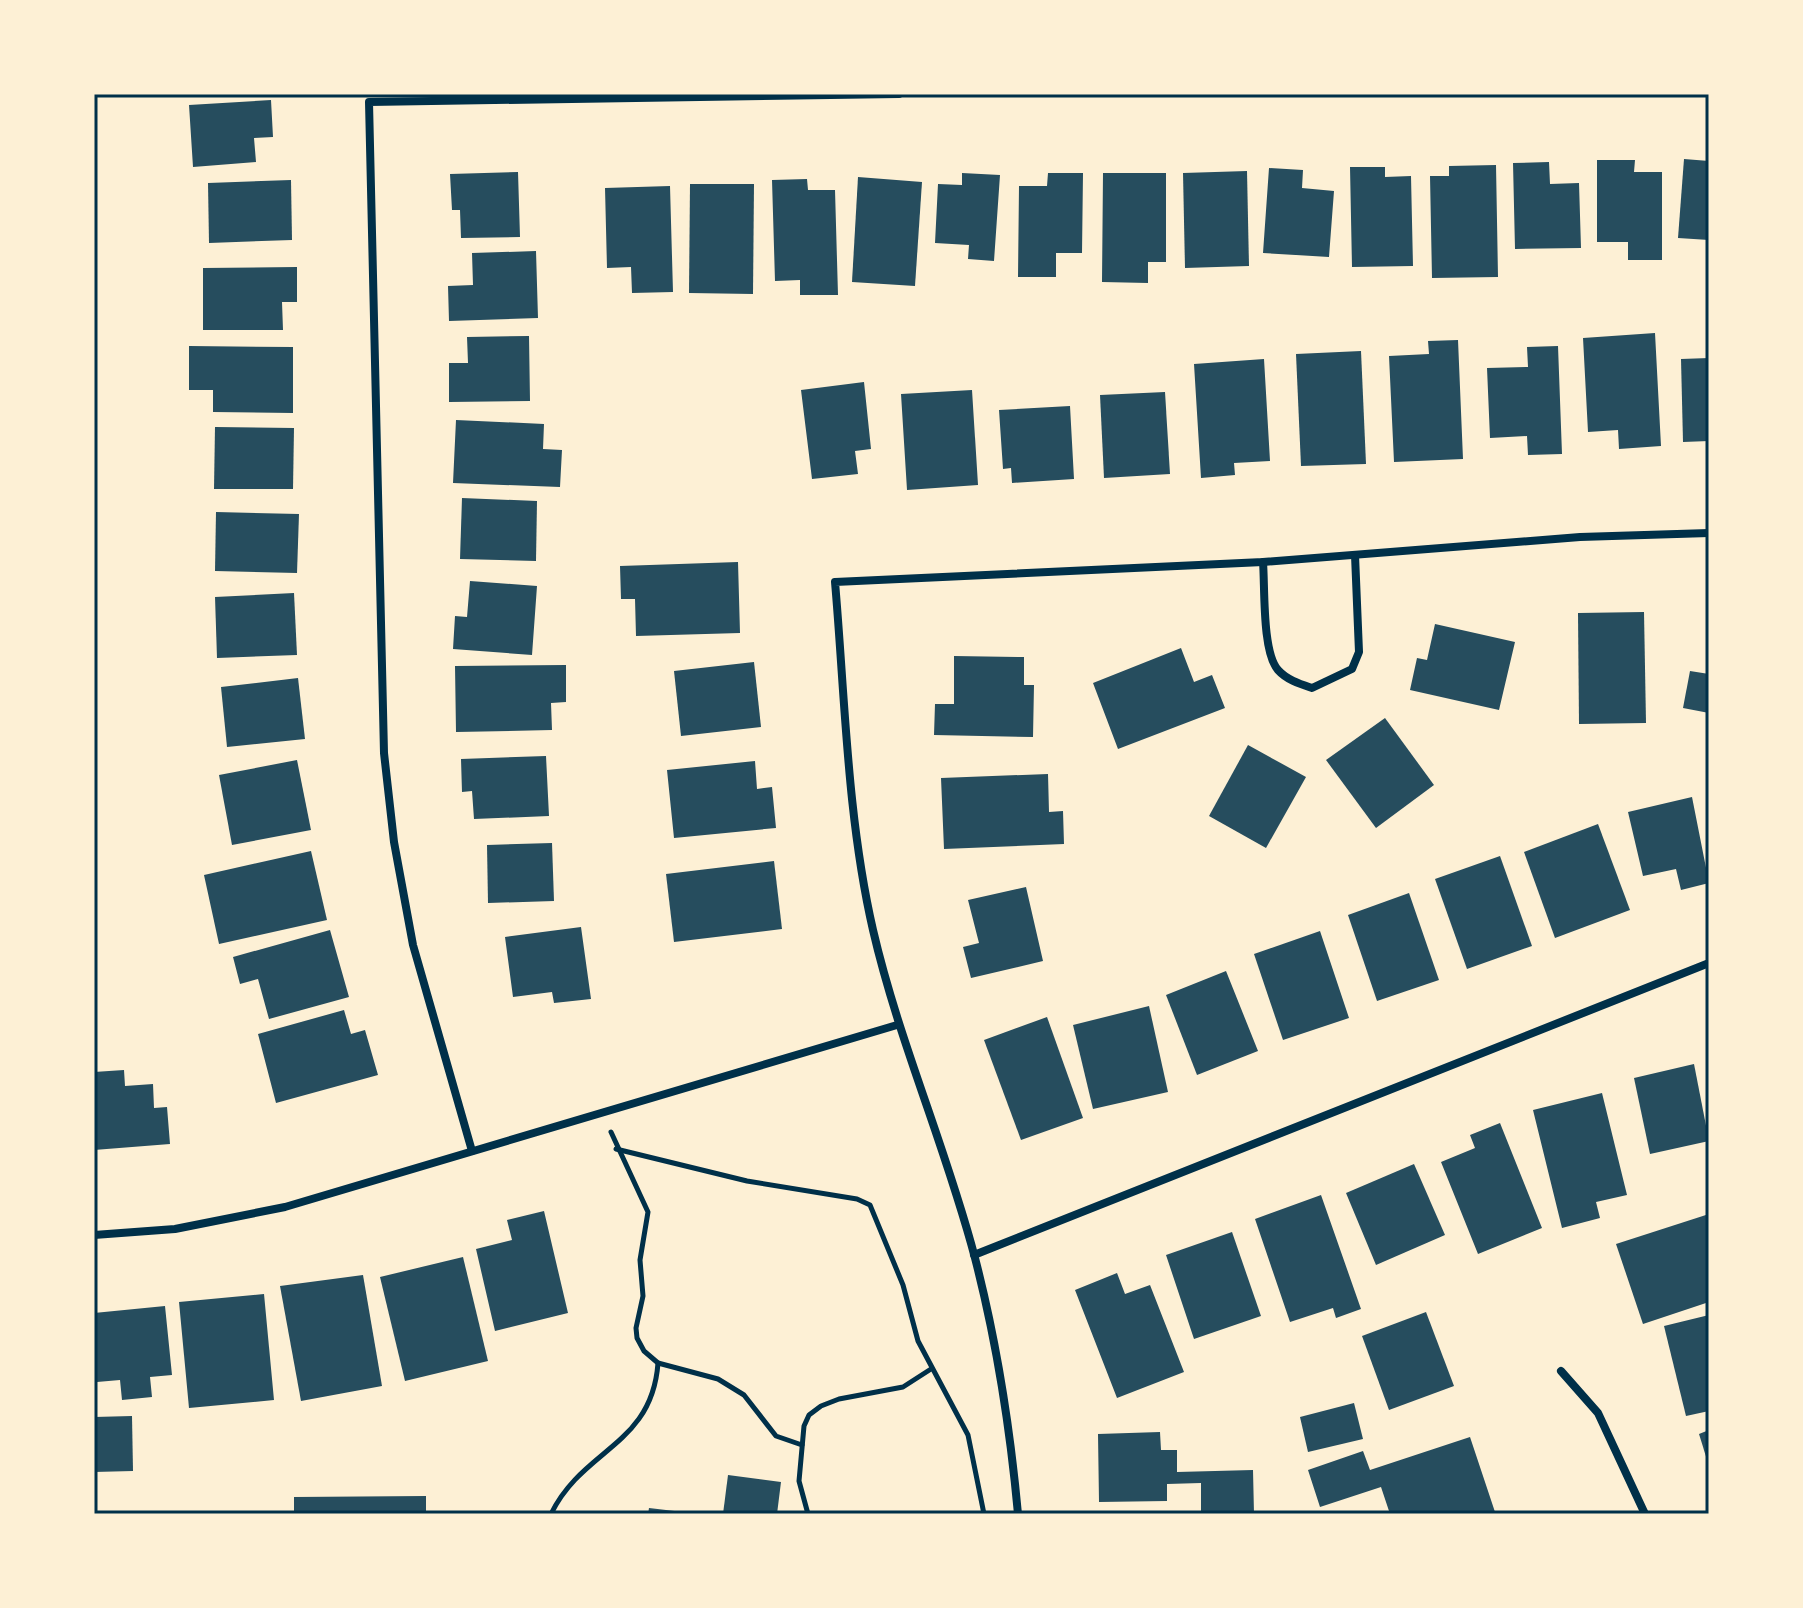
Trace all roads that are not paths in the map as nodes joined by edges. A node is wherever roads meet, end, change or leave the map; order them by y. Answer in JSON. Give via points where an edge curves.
{"nodes":[{"id":1,"x":899,"y":94,"type":"edge"},
{"id":2,"x":1709,"y":533,"type":"edge"},
{"id":3,"x":1355,"y":555,"type":"junction"},
{"id":4,"x":1263,"y":562,"type":"junction"},
{"id":5,"x":1709,"y":963,"type":"edge"},
{"id":6,"x":897,"y":1025,"type":"junction"},
{"id":7,"x":472,"y":1151,"type":"junction"},
{"id":8,"x":94,"y":1235,"type":"edge"},
{"id":9,"x":974,"y":1255,"type":"junction"},
{"id":10,"x":1561,"y":1371,"type":"dead end"},
{"id":11,"x":1018,"y":1514,"type":"edge"},
{"id":12,"x":1645,"y":1514,"type":"edge"}],
"edges":[{"from":1,"to":7,"type":"street","via":[[369,102],[384,753],[413,945]]},
{"from":2,"to":3,"type":"street","via":[[1580,537]]},
{"from":3,"to":4,"type":"street"},
{"from":3,"to":4,"type":"street","via":[[1359,652],[1352,669],[1312,688],[1276,668],[1269,646]]},
{"from":4,"to":6,"type":"street","via":[[835,582],[858,846]]},
{"from":5,"to":9,"type":"street"},
{"from":6,"to":7,"type":"street"},
{"from":6,"to":9,"type":"street"},
{"from":7,"to":8,"type":"street","via":[[285,1207],[175,1229]]},
{"from":9,"to":11,"type":"street","via":[[1001,1365]]},
{"from":10,"to":12,"type":"street","via":[[1598,1413]]}]}
